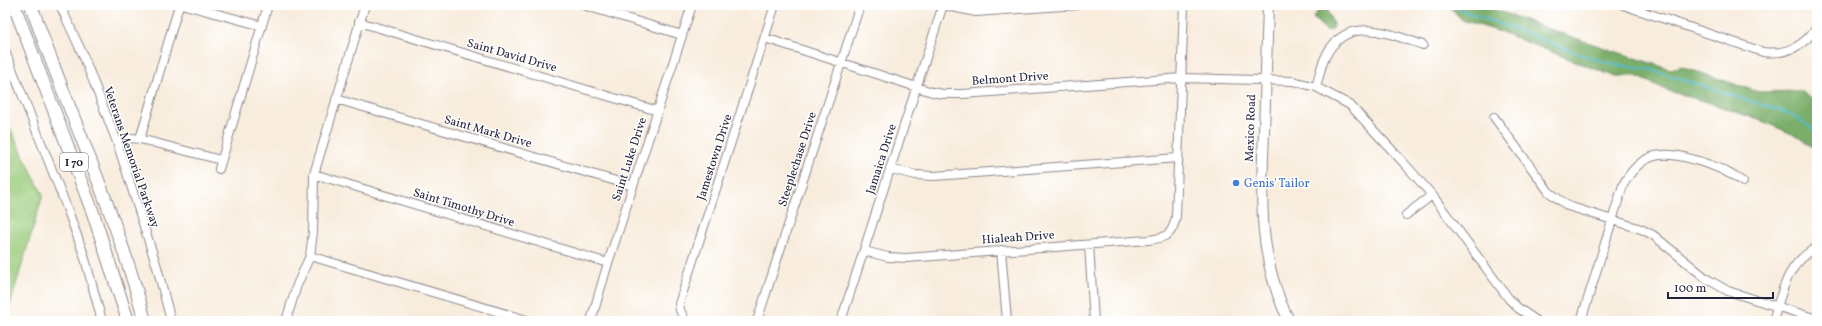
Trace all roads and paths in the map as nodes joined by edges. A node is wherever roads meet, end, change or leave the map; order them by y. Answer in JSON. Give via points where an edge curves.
{"nodes":[{"id":1,"x":14,"y":5,"type":"edge"},
{"id":2,"x":31,"y":5,"type":"edge"},
{"id":3,"x":60,"y":5,"type":"edge"},
{"id":4,"x":179,"y":5,"type":"edge"},
{"id":5,"x":185,"y":5,"type":"edge"},
{"id":6,"x":268,"y":5,"type":"edge"},
{"id":7,"x":365,"y":5,"type":"edge"},
{"id":8,"x":583,"y":5,"type":"edge"},
{"id":9,"x":692,"y":5,"type":"edge"},
{"id":10,"x":775,"y":5,"type":"edge"},
{"id":11,"x":860,"y":5,"type":"edge"},
{"id":12,"x":943,"y":5,"type":"edge"},
{"id":13,"x":1078,"y":5,"type":"edge"},
{"id":14,"x":1184,"y":5,"type":"edge"},
{"id":15,"x":1268,"y":5,"type":"edge"},
{"id":16,"x":1624,"y":5,"type":"edge"},
{"id":17,"x":359,"y":22,"type":"junction"},
{"id":18,"x":262,"y":26,"type":"junction"},
{"id":19,"x":1816,"y":31,"type":"edge"},
{"id":20,"x":682,"y":35,"type":"junction"},
{"id":21,"x":765,"y":38,"type":"junction"},
{"id":22,"x":1423,"y":45,"type":"dead end"},
{"id":23,"x":5,"y":51,"type":"edge"},
{"id":24,"x":841,"y":63,"type":"junction"},
{"id":25,"x":1182,"y":78,"type":"junction"},
{"id":26,"x":1265,"y":80,"type":"junction"},
{"id":27,"x":917,"y":86,"type":"junction"},
{"id":28,"x":1316,"y":87,"type":"junction"},
{"id":29,"x":336,"y":99,"type":"junction"},
{"id":30,"x":658,"y":110,"type":"junction"},
{"id":31,"x":1494,"y":117,"type":"dead end"},
{"id":32,"x":140,"y":139,"type":"junction"},
{"id":33,"x":116,"y":142,"type":"junction"},
{"id":34,"x":1178,"y":158,"type":"junction"},
{"id":35,"x":890,"y":169,"type":"junction"},
{"id":36,"x":314,"y":174,"type":"junction"},
{"id":37,"x":1743,"y":182,"type":"dead end"},
{"id":38,"x":633,"y":186,"type":"junction"},
{"id":39,"x":1432,"y":195,"type":"junction"},
{"id":40,"x":1406,"y":215,"type":"dead end"},
{"id":41,"x":1612,"y":220,"type":"junction"},
{"id":42,"x":1089,"y":245,"type":"junction"},
{"id":43,"x":1817,"y":247,"type":"edge"},
{"id":44,"x":1001,"y":250,"type":"junction"},
{"id":45,"x":864,"y":251,"type":"junction"},
{"id":46,"x":310,"y":256,"type":"junction"},
{"id":47,"x":608,"y":263,"type":"junction"},
{"id":48,"x":1778,"y":306,"type":"junction"},
{"id":49,"x":683,"y":318,"type":"edge"},
{"id":50,"x":1817,"y":319,"type":"edge"},
{"id":51,"x":102,"y":321,"type":"edge"},
{"id":52,"x":128,"y":321,"type":"edge"},
{"id":53,"x":145,"y":321,"type":"edge"},
{"id":54,"x":171,"y":321,"type":"edge"},
{"id":55,"x":286,"y":321,"type":"edge"},
{"id":56,"x":530,"y":321,"type":"edge"},
{"id":57,"x":591,"y":321,"type":"edge"},
{"id":58,"x":757,"y":321,"type":"edge"},
{"id":59,"x":841,"y":321,"type":"edge"},
{"id":60,"x":1007,"y":321,"type":"edge"},
{"id":61,"x":1094,"y":321,"type":"edge"},
{"id":62,"x":1288,"y":321,"type":"edge"},
{"id":63,"x":1537,"y":321,"type":"edge"},
{"id":64,"x":1581,"y":321,"type":"edge"},
{"id":65,"x":1773,"y":321,"type":"edge"}],
"edges":[{"from":1,"to":52,"type":"highway","number":"I 70","via":[[93,214]]},
{"from":2,"to":53,"type":"highway","number":"I 70","via":[[108,203]]},
{"from":3,"to":33,"type":"street","name":"Veterans Memorial Parkway","via":[[83,55]]},
{"from":4,"to":32,"type":"street"},
{"from":5,"to":18,"type":"street"},
{"from":6,"to":18,"type":"street"},
{"from":7,"to":17,"type":"street"},
{"from":8,"to":20,"type":"street"},
{"from":9,"to":20,"type":"street","name":"Saint Luke Drive"},
{"from":10,"to":21,"type":"street","name":"Jamestown Drive"},
{"from":11,"to":24,"type":"street","name":"Steeplechase Drive"},
{"from":12,"to":13,"type":"street","via":[[976,12]]},
{"from":12,"to":27,"type":"street","name":"Jamaica Drive"},
{"from":14,"to":25,"type":"street"},
{"from":15,"to":26,"type":"main road","name":"Mexico Road"},
{"from":16,"to":19,"type":"street","via":[[1763,52],[1792,50]]},
{"from":17,"to":29,"type":"street"},
{"from":17,"to":30,"type":"street","name":"Saint David Drive"},
{"from":18,"to":32,"type":"street","via":[[220,164]]},
{"from":20,"to":30,"type":"street","name":"Saint Luke Drive"},
{"from":21,"to":24,"type":"street","name":"Belmont Drive"},
{"from":21,"to":49,"type":"street","name":"Jamestown Drive","via":[[680,299]]},
{"from":22,"to":28,"type":"street","via":[[1374,30],[1354,32],[1337,41],[1332,47],[1324,61]]},
{"from":23,"to":51,"type":"street","via":[[84,255]]},
{"from":24,"to":27,"type":"street","name":"Belmont Drive"},
{"from":24,"to":58,"type":"street","name":"Steeplechase Drive"},
{"from":25,"to":26,"type":"street","name":"Belmont Drive"},
{"from":25,"to":27,"type":"street","name":"Belmont Drive","via":[[963,94],[943,94]]},
{"from":25,"to":34,"type":"street"},
{"from":26,"to":28,"type":"street","name":"Belmont Drive","via":[[1293,81]]},
{"from":26,"to":62,"type":"main road","name":"Mexico Road","via":[[1261,188],[1263,224],[1270,268]]},
{"from":27,"to":35,"type":"street","name":"Jamaica Drive"},
{"from":28,"to":39,"type":"street","name":"Belmont Drive","via":[[1350,105]]},
{"from":29,"to":36,"type":"street"},
{"from":29,"to":38,"type":"street","name":"Saint Mark Drive"},
{"from":30,"to":38,"type":"street","name":"Saint Luke Drive"},
{"from":31,"to":41,"type":"street","via":[[1557,200]]},
{"from":32,"to":33,"type":"street","via":[[131,138]]},
{"from":33,"to":54,"type":"street","name":"Veterans Memorial Parkway","via":[[157,267]]},
{"from":34,"to":35,"type":"street","via":[[934,176]]},
{"from":34,"to":42,"type":"street","name":"Hialeah Drive","via":[[1176,216],[1172,230],[1166,236]]},
{"from":35,"to":45,"type":"street","name":"Jamaica Drive"},
{"from":36,"to":46,"type":"street"},
{"from":36,"to":47,"type":"street","name":"Saint Timothy Drive"},
{"from":37,"to":41,"type":"street","via":[[1731,173],[1676,154],[1655,155],[1642,162],[1628,176]]},
{"from":38,"to":47,"type":"street","name":"Saint Luke Drive"},
{"from":39,"to":40,"type":"street"},
{"from":39,"to":63,"type":"street","name":"Belmont Drive","via":[[1509,299]]},
{"from":41,"to":48,"type":"street","via":[[1653,235],[1722,288]]},
{"from":41,"to":64,"type":"street"},
{"from":42,"to":44,"type":"street","name":"Hialeah Drive"},
{"from":42,"to":61,"type":"street"},
{"from":43,"to":48,"type":"street","via":[[1799,260],[1791,270]]},
{"from":44,"to":45,"type":"street","name":"Hialeah Drive","via":[[908,258],[888,257]]},
{"from":44,"to":60,"type":"street"},
{"from":45,"to":59,"type":"street","name":"Jamaica Drive"},
{"from":46,"to":55,"type":"street","via":[[297,285]]},
{"from":46,"to":56,"type":"street"},
{"from":47,"to":57,"type":"street","name":"Saint Luke Drive"},
{"from":48,"to":50,"type":"street"},
{"from":48,"to":65,"type":"street"}]}
